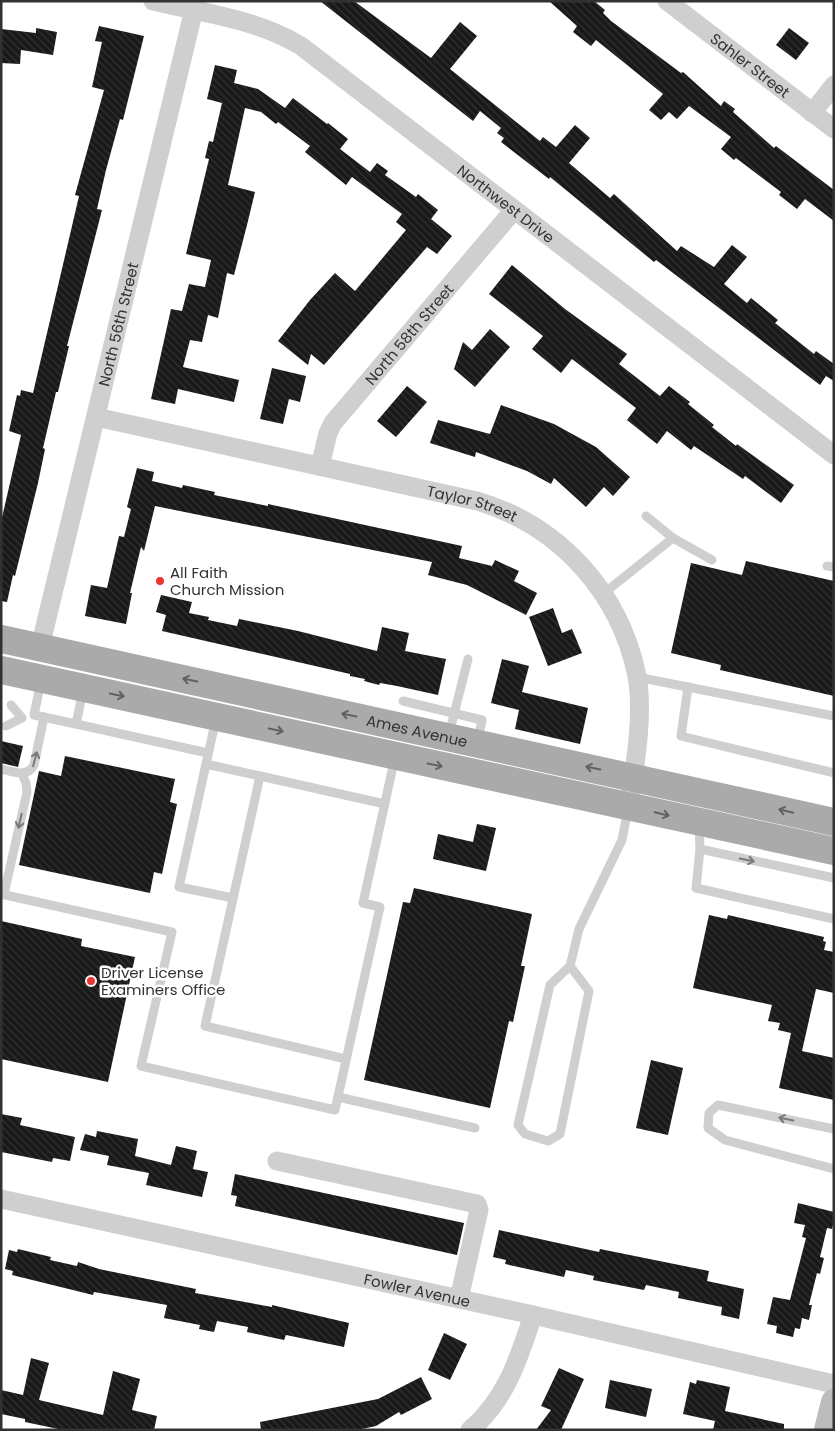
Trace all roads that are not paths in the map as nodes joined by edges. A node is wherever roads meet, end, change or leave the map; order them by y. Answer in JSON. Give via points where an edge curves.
{"nodes":[{"id":1,"x":153,"y":1,"type":"edge"},
{"id":2,"x":667,"y":1,"type":"edge"},
{"id":3,"x":195,"y":6,"type":"edge"},
{"id":4,"x":834,"y":85,"type":"edge"},
{"id":5,"x":812,"y":113,"type":"junction"},
{"id":6,"x":834,"y":129,"type":"edge"},
{"id":7,"x":514,"y":210,"type":"junction"},
{"id":8,"x":96,"y":417,"type":"junction"},
{"id":9,"x":834,"y":455,"type":"edge"},
{"id":10,"x":320,"y":466,"type":"junction"},
{"id":11,"x":646,"y":516,"type":"dead end"},
{"id":12,"x":673,"y":538,"type":"junction"},
{"id":13,"x":712,"y":560,"type":"dead end"},
{"id":14,"x":603,"y":594,"type":"junction"},
{"id":15,"x":1,"y":639,"type":"edge"},
{"id":16,"x":40,"y":647,"type":"junction"},
{"id":17,"x":468,"y":659,"type":"dead end"},
{"id":18,"x":1,"y":670,"type":"edge"},
{"id":19,"x":637,"y":678,"type":"junction"},
{"id":20,"x":41,"y":679,"type":"junction"},
{"id":21,"x":688,"y":687,"type":"junction"},
{"id":22,"x":84,"y":688,"type":"junction"},
{"id":23,"x":403,"y":701,"type":"dead end"},
{"id":24,"x":12,"y":705,"type":"dead end"},
{"id":25,"x":34,"y":715,"type":"junction"},
{"id":26,"x":9,"y":716,"type":"dead end"},
{"id":27,"x":834,"y":716,"type":"edge"},
{"id":28,"x":44,"y":717,"type":"junction"},
{"id":29,"x":216,"y":717,"type":"junction"},
{"id":30,"x":22,"y":718,"type":"junction"},
{"id":31,"x":76,"y":724,"type":"junction"},
{"id":32,"x":452,"y":725,"type":"junction"},
{"id":33,"x":6,"y":726,"type":"dead end"},
{"id":34,"x":208,"y":753,"type":"junction"},
{"id":35,"x":395,"y":756,"type":"junction"},
{"id":36,"x":206,"y":764,"type":"junction"},
{"id":37,"x":1,"y":769,"type":"edge"},
{"id":38,"x":834,"y":773,"type":"edge"},
{"id":39,"x":22,"y":774,"type":"junction"},
{"id":40,"x":260,"y":776,"type":"junction"},
{"id":41,"x":634,"y":777,"type":"junction"},
{"id":42,"x":385,"y":804,"type":"junction"},
{"id":43,"x":628,"y":807,"type":"junction"},
{"id":44,"x":834,"y":822,"type":"edge"},
{"id":45,"x":699,"y":823,"type":"junction"},
{"id":46,"x":700,"y":849,"type":"junction"},
{"id":47,"x":834,"y":851,"type":"edge"},
{"id":48,"x":834,"y":878,"type":"edge"},
{"id":49,"x":2,"y":894,"type":"edge"},
{"id":50,"x":233,"y":898,"type":"junction"},
{"id":51,"x":834,"y":919,"type":"edge"},
{"id":52,"x":570,"y":966,"type":"junction"},
{"id":53,"x":346,"y":1059,"type":"junction"},
{"id":54,"x":338,"y":1097,"type":"junction"},
{"id":55,"x":475,"y":1128,"type":"dead end"},
{"id":56,"x":834,"y":1129,"type":"edge"},
{"id":57,"x":277,"y":1161,"type":"dead end"},
{"id":58,"x":834,"y":1169,"type":"edge"},
{"id":59,"x":1,"y":1199,"type":"edge"},
{"id":60,"x":460,"y":1299,"type":"junction"},
{"id":61,"x":533,"y":1314,"type":"junction"},
{"id":62,"x":834,"y":1384,"type":"edge"},
{"id":63,"x":834,"y":1402,"type":"edge"},
{"id":64,"x":470,"y":1430,"type":"edge"},
{"id":65,"x":827,"y":1430,"type":"edge"}],
"edges":[{"from":1,"to":3,"type":"street","name":"Northwest Drive"},
{"from":2,"to":5,"type":"street","name":"Sahler Street"},
{"from":3,"to":7,"type":"street","name":"Northwest Drive","via":[[283,35],[301,46]]},
{"from":3,"to":8,"type":"street","name":"North 56th Street"},
{"from":4,"to":5,"type":"street"},
{"from":5,"to":6,"type":"street","name":"Sahler Street"},
{"from":7,"to":9,"type":"street","name":"Northwest Drive"},
{"from":7,"to":10,"type":"street","name":"North 58th Street","via":[[333,423]]},
{"from":8,"to":10,"type":"street","name":"Taylor Street"},
{"from":8,"to":16,"type":"street","name":"North 56th Street"},
{"from":10,"to":14,"type":"street","name":"Taylor Street","via":[[500,507],[560,544],[586,570]]},
{"from":11,"to":12,"type":"lane"},
{"from":12,"to":13,"type":"lane"},
{"from":12,"to":14,"type":"lane"},
{"from":14,"to":19,"type":"street","name":"Taylor Street","via":[[627,642]]},
{"from":15,"to":16,"type":"main road","name":"Ames Avenue"},
{"from":32,"to":16,"type":"main road","name":"Ames Avenue","one_way":true},
{"from":17,"to":32,"type":"lane"},
{"from":18,"to":20,"type":"main road","name":"Ames Avenue"},
{"from":19,"to":21,"type":"lane"},
{"from":19,"to":41,"type":"street","name":"Taylor Street","via":[[638,739]]},
{"from":20,"to":22,"type":"main road","name":"Ames Avenue"},
{"from":20,"to":25,"type":"lane"},
{"from":21,"to":27,"type":"lane"},
{"from":21,"to":38,"type":"lane","via":[[682,736]]},
{"from":22,"to":29,"type":"main road","name":"Ames Avenue","one_way":true},
{"from":22,"to":31,"type":"lane"},
{"from":23,"to":32,"type":"lane"},
{"from":24,"to":30,"type":"lane"},
{"from":25,"to":28,"type":"lane"},
{"from":25,"to":30,"type":"lane"},
{"from":26,"to":30,"type":"lane"},
{"from":28,"to":31,"type":"lane"},
{"from":39,"to":28,"type":"lane","one_way":true,"via":[[31,771],[34,765]]},
{"from":29,"to":34,"type":"lane"},
{"from":29,"to":35,"type":"main road","name":"Ames Avenue","one_way":true},
{"from":30,"to":33,"type":"lane"},
{"from":31,"to":34,"type":"lane"},
{"from":41,"to":32,"type":"main road","name":"Ames Avenue","one_way":true,"via":[[477,742]]},
{"from":34,"to":36,"type":"lane"},
{"from":35,"to":42,"type":"lane"},
{"from":35,"to":43,"type":"main road","name":"Ames Avenue","one_way":true},
{"from":36,"to":40,"type":"lane"},
{"from":36,"to":50,"type":"lane","via":[[179,887]]},
{"from":37,"to":39,"type":"lane"},
{"from":39,"to":49,"type":"lane","one_way":true,"via":[[27,792]]},
{"from":40,"to":42,"type":"lane"},
{"from":40,"to":50,"type":"lane"},
{"from":41,"to":43,"type":"street","name":"Taylor Street"},
{"from":44,"to":41,"type":"main road","name":"Ames Avenue","one_way":true},
{"from":42,"to":53,"type":"lane","via":[[363,903],[380,907]]},
{"from":43,"to":45,"type":"main road","name":"Ames Avenue","one_way":true},
{"from":43,"to":52,"type":"lane","via":[[622,840],[579,929]]},
{"from":45,"to":46,"type":"lane"},
{"from":45,"to":47,"type":"main road","name":"Ames Avenue"},
{"from":46,"to":48,"type":"lane","one_way":true},
{"from":46,"to":51,"type":"lane","via":[[696,888]]},
{"from":49,"to":54,"type":"lane","via":[[172,932],[142,1066],[335,1110]]},
{"from":50,"to":53,"type":"lane","via":[[205,1026]]},
{"from":52,"to":52,"type":"lane","via":[[550,985],[518,1125],[524,1134],[548,1140],[560,1134],[588,991]]},
{"from":53,"to":54,"type":"lane"},
{"from":54,"to":55,"type":"lane"},
{"from":56,"to":58,"type":"lane","one_way":true,"via":[[718,1105],[709,1113],[708,1128],[724,1140]]},
{"from":57,"to":60,"type":"street","via":[[477,1204],[479,1210]]},
{"from":59,"to":60,"type":"street","name":"Fowler Avenue"},
{"from":60,"to":61,"type":"street","name":"Fowler Avenue"},
{"from":61,"to":62,"type":"street","name":"Fowler Avenue"},
{"from":61,"to":64,"type":"street","via":[[510,1380],[488,1412]]},
{"from":63,"to":65,"type":"main road"}]}
